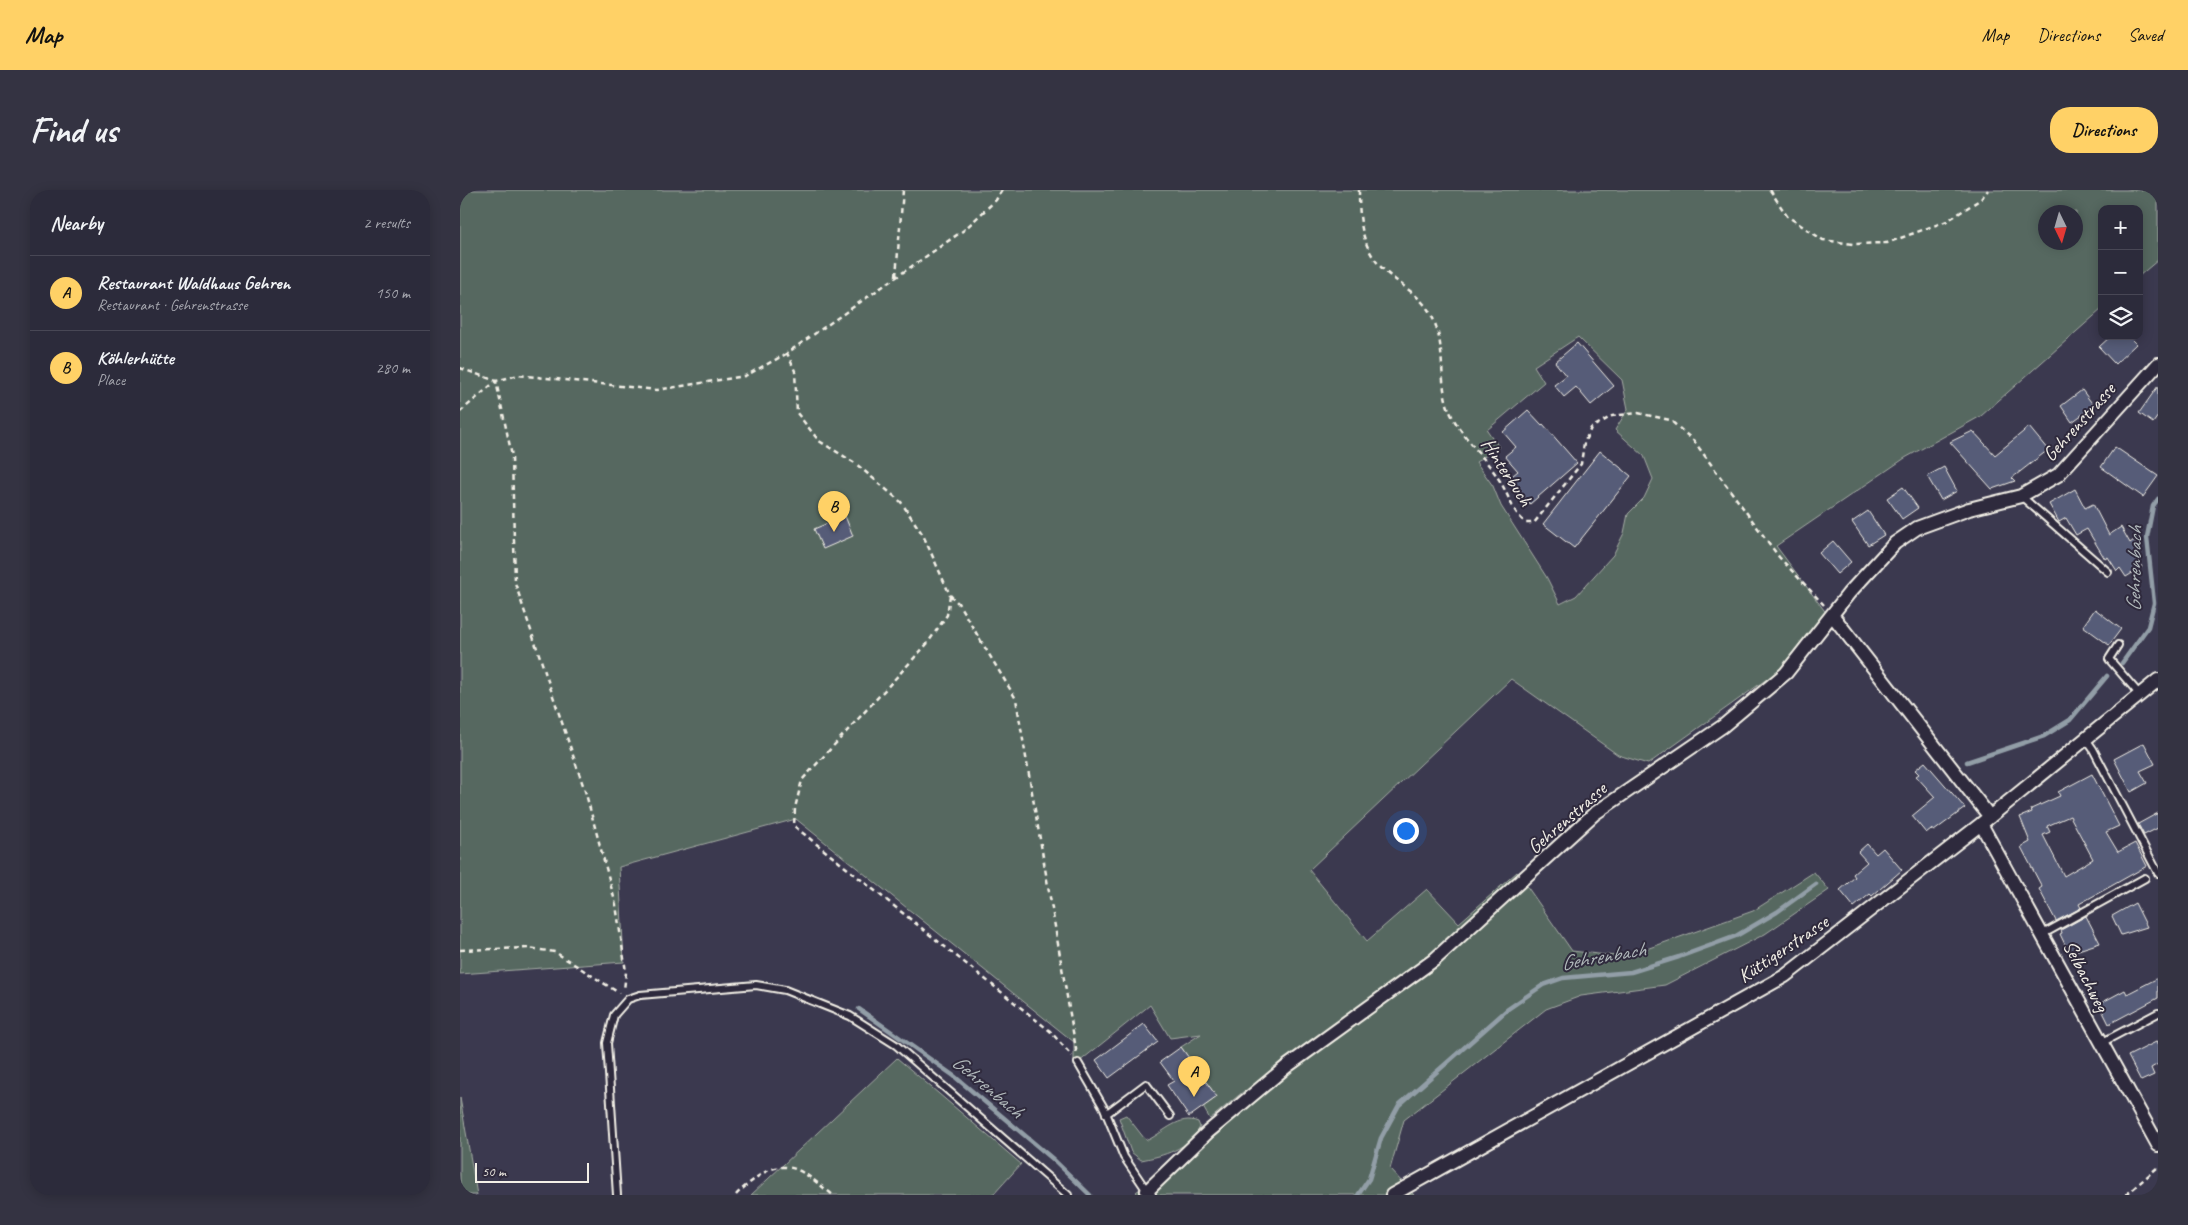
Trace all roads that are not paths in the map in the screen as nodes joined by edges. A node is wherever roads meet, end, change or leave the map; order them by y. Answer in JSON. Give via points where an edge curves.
{"nodes":[{"id":1,"x":2158,"y":364,"type":"edge"},
{"id":2,"x":2021,"y":496,"type":"junction"},
{"id":3,"x":2108,"y":572,"type":"dead end"},
{"id":4,"x":1833,"y":616,"type":"junction"},
{"id":5,"x":2118,"y":645,"type":"dead end"},
{"id":6,"x":2158,"y":680,"type":"edge"},
{"id":7,"x":2140,"y":695,"type":"junction"},
{"id":8,"x":2086,"y":739,"type":"junction"},
{"id":9,"x":1986,"y":821,"type":"junction"},
{"id":10,"x":2158,"y":873,"type":"edge"},
{"id":11,"x":2145,"y":878,"type":"dead end"},
{"id":12,"x":2044,"y":934,"type":"junction"},
{"id":13,"x":2158,"y":1013,"type":"edge"},
{"id":14,"x":2100,"y":1043,"type":"junction"},
{"id":15,"x":1078,"y":1063,"type":"road end"},
{"id":16,"x":1106,"y":1114,"type":"junction"},
{"id":17,"x":1170,"y":1116,"type":"dead end"},
{"id":18,"x":2158,"y":1144,"type":"edge"},
{"id":19,"x":1147,"y":1194,"type":"edge"},
{"id":20,"x":617,"y":1195,"type":"edge"},
{"id":21,"x":1068,"y":1195,"type":"edge"},
{"id":22,"x":1392,"y":1195,"type":"edge"}],
"edges":[{"from":1,"to":2,"type":"street","name":"Gehrenstrasse","via":[[2058,475]]},
{"from":2,"to":3,"type":"lane"},
{"from":2,"to":4,"type":"street","name":"Gehrenstrasse","via":[[1969,509],[1917,528],[1895,543],[1849,593]]},
{"from":4,"to":9,"type":"street","name":"Selbachweg"},
{"from":4,"to":19,"type":"street","name":"Gehrenstrasse","via":[[1786,674],[1723,726],[1594,814],[1434,960],[1286,1067],[1208,1132]]},
{"from":5,"to":7,"type":"lane","via":[[2109,659]]},
{"from":6,"to":7,"type":"street","name":"Küttigerstrasse"},
{"from":7,"to":8,"type":"street","name":"Küttigerstrasse"},
{"from":8,"to":9,"type":"street","name":"Küttigerstrasse"},
{"from":8,"to":10,"type":"lane"},
{"from":9,"to":12,"type":"street","name":"Selbachweg"},
{"from":9,"to":22,"type":"street","name":"Küttigerstrasse","via":[[1785,976]]},
{"from":11,"to":12,"type":"lane"},
{"from":12,"to":14,"type":"street","name":"Selbachweg"},
{"from":13,"to":14,"type":"lane"},
{"from":14,"to":18,"type":"street","name":"Selbachweg"},
{"from":15,"to":16,"type":"lane"},
{"from":16,"to":17,"type":"lane","via":[[1146,1084]]},
{"from":16,"to":19,"type":"lane","via":[[1124,1156]]},
{"from":20,"to":21,"type":"lane","via":[[607,1043],[614,1015],[628,999],[640,995],[756,985],[785,990],[850,1016],[896,1045]]}]}
